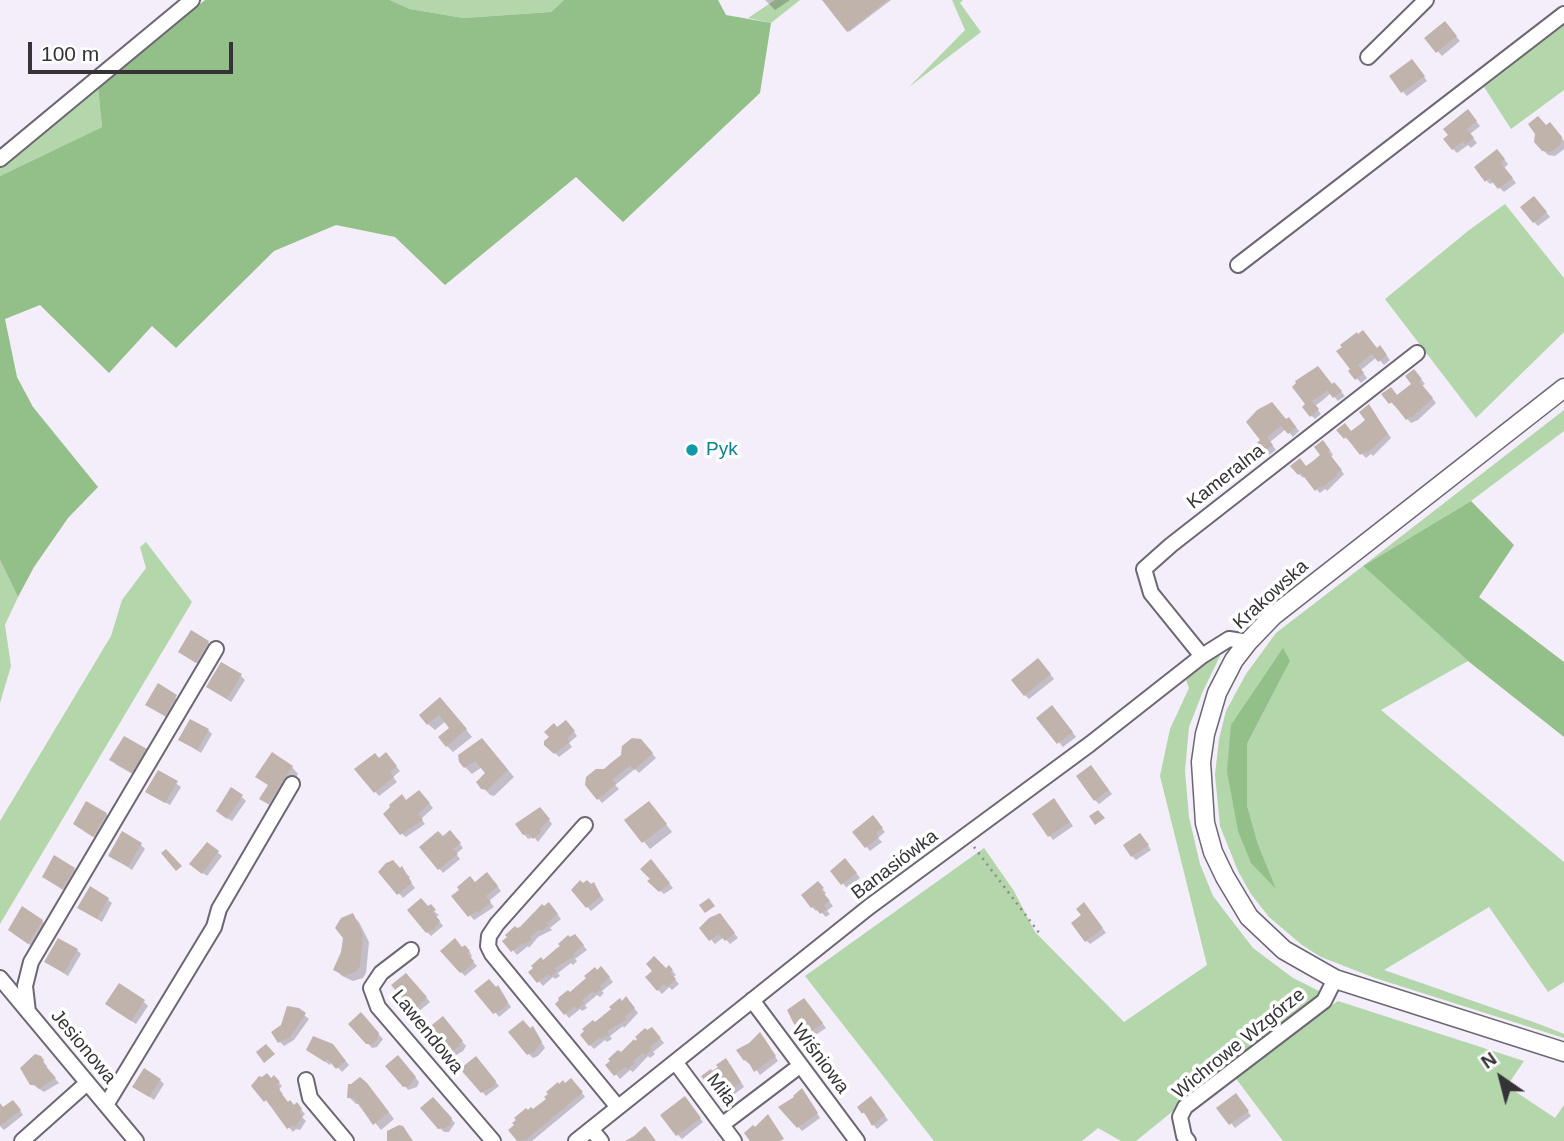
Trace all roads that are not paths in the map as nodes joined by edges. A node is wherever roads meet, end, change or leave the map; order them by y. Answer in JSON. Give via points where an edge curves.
{"nodes":[{"id":1,"x":192,"y":0,"type":"edge"},
{"id":2,"x":1426,"y":0,"type":"edge"},
{"id":3,"x":1564,"y":14,"type":"edge"},
{"id":4,"x":1368,"y":57,"type":"dead end"},
{"id":5,"x":0,"y":159,"type":"edge"},
{"id":6,"x":1238,"y":265,"type":"dead end"},
{"id":7,"x":1417,"y":353,"type":"dead end"},
{"id":8,"x":1564,"y":388,"type":"edge"},
{"id":9,"x":1248,"y":642,"type":"junction"},
{"id":10,"x":216,"y":649,"type":"dead end"},
{"id":11,"x":1202,"y":656,"type":"junction"},
{"id":12,"x":292,"y":783,"type":"dead end"},
{"id":13,"x":585,"y":825,"type":"dead end"},
{"id":14,"x":411,"y":950,"type":"dead end"},
{"id":15,"x":0,"y":978,"type":"edge"},
{"id":16,"x":1335,"y":979,"type":"junction"},
{"id":17,"x":752,"y":1000,"type":"junction"},
{"id":18,"x":28,"y":1012,"type":"junction"},
{"id":19,"x":1564,"y":1052,"type":"edge"},
{"id":20,"x":676,"y":1063,"type":"junction"},
{"id":21,"x":793,"y":1071,"type":"dead end"},
{"id":22,"x":306,"y":1080,"type":"dead end"},
{"id":23,"x":87,"y":1083,"type":"junction"},
{"id":24,"x":106,"y":1105,"type":"junction"},
{"id":25,"x":617,"y":1106,"type":"junction"},
{"id":26,"x":723,"y":1125,"type":"junction"},
{"id":27,"x":591,"y":1129,"type":"junction"},
{"id":28,"x":22,"y":1141,"type":"edge"},
{"id":29,"x":136,"y":1141,"type":"edge"},
{"id":30,"x":346,"y":1141,"type":"edge"},
{"id":31,"x":493,"y":1141,"type":"edge"},
{"id":32,"x":576,"y":1141,"type":"edge"},
{"id":33,"x":601,"y":1141,"type":"edge"},
{"id":34,"x":733,"y":1141,"type":"edge"},
{"id":35,"x":857,"y":1141,"type":"edge"},
{"id":36,"x":1188,"y":1141,"type":"edge"}],
"edges":[{"from":1,"to":5,"type":"street"},
{"from":2,"to":4,"type":"street"},
{"from":3,"to":6,"type":"street"},
{"from":7,"to":11,"type":"street","name":"Kameralna","via":[[1144,569],[1151,593]]},
{"from":8,"to":9,"type":"main road","name":"Krakowska","via":[[1273,615]]},
{"from":9,"to":11,"type":"street","name":"Banasiówka","via":[[1229,639]]},
{"from":9,"to":16,"type":"main road","name":"Krakowska","via":[[1217,694],[1205,734],[1201,762],[1205,823],[1221,869],[1249,917],[1284,950]]},
{"from":10,"to":18,"type":"street","via":[[30,962],[25,986]]},
{"from":11,"to":17,"type":"street","name":"Banasiówka"},
{"from":12,"to":24,"type":"street","via":[[219,909],[214,927]]},
{"from":13,"to":25,"type":"street","via":[[496,923],[488,946]]},
{"from":14,"to":31,"type":"street","name":"Lawendowa","via":[[381,973],[371,988],[378,1007]]},
{"from":15,"to":18,"type":"street","name":"Jesionowa"},
{"from":16,"to":19,"type":"main road","name":"Krakowska"},
{"from":16,"to":36,"type":"street","name":"Wichrowe Wzgórze","via":[[1324,1001],[1185,1107],[1180,1117]]},
{"from":17,"to":20,"type":"street","name":"Banasiówka"},
{"from":17,"to":35,"type":"street","name":"Wiśniowa"},
{"from":18,"to":23,"type":"street","name":"Jesionowa"},
{"from":20,"to":25,"type":"street","name":"Banasiówka"},
{"from":20,"to":26,"type":"street","name":"Miła"},
{"from":21,"to":26,"type":"street"},
{"from":22,"to":30,"type":"street","via":[[310,1098]]},
{"from":23,"to":24,"type":"street","name":"Jesionowa"},
{"from":23,"to":28,"type":"street"},
{"from":24,"to":29,"type":"street","name":"Jesionowa"},
{"from":25,"to":27,"type":"street","name":"Banasiówka"},
{"from":26,"to":34,"type":"street","name":"Miła"},
{"from":27,"to":32,"type":"street","name":"Banasiówka"},
{"from":27,"to":33,"type":"street"}]}
